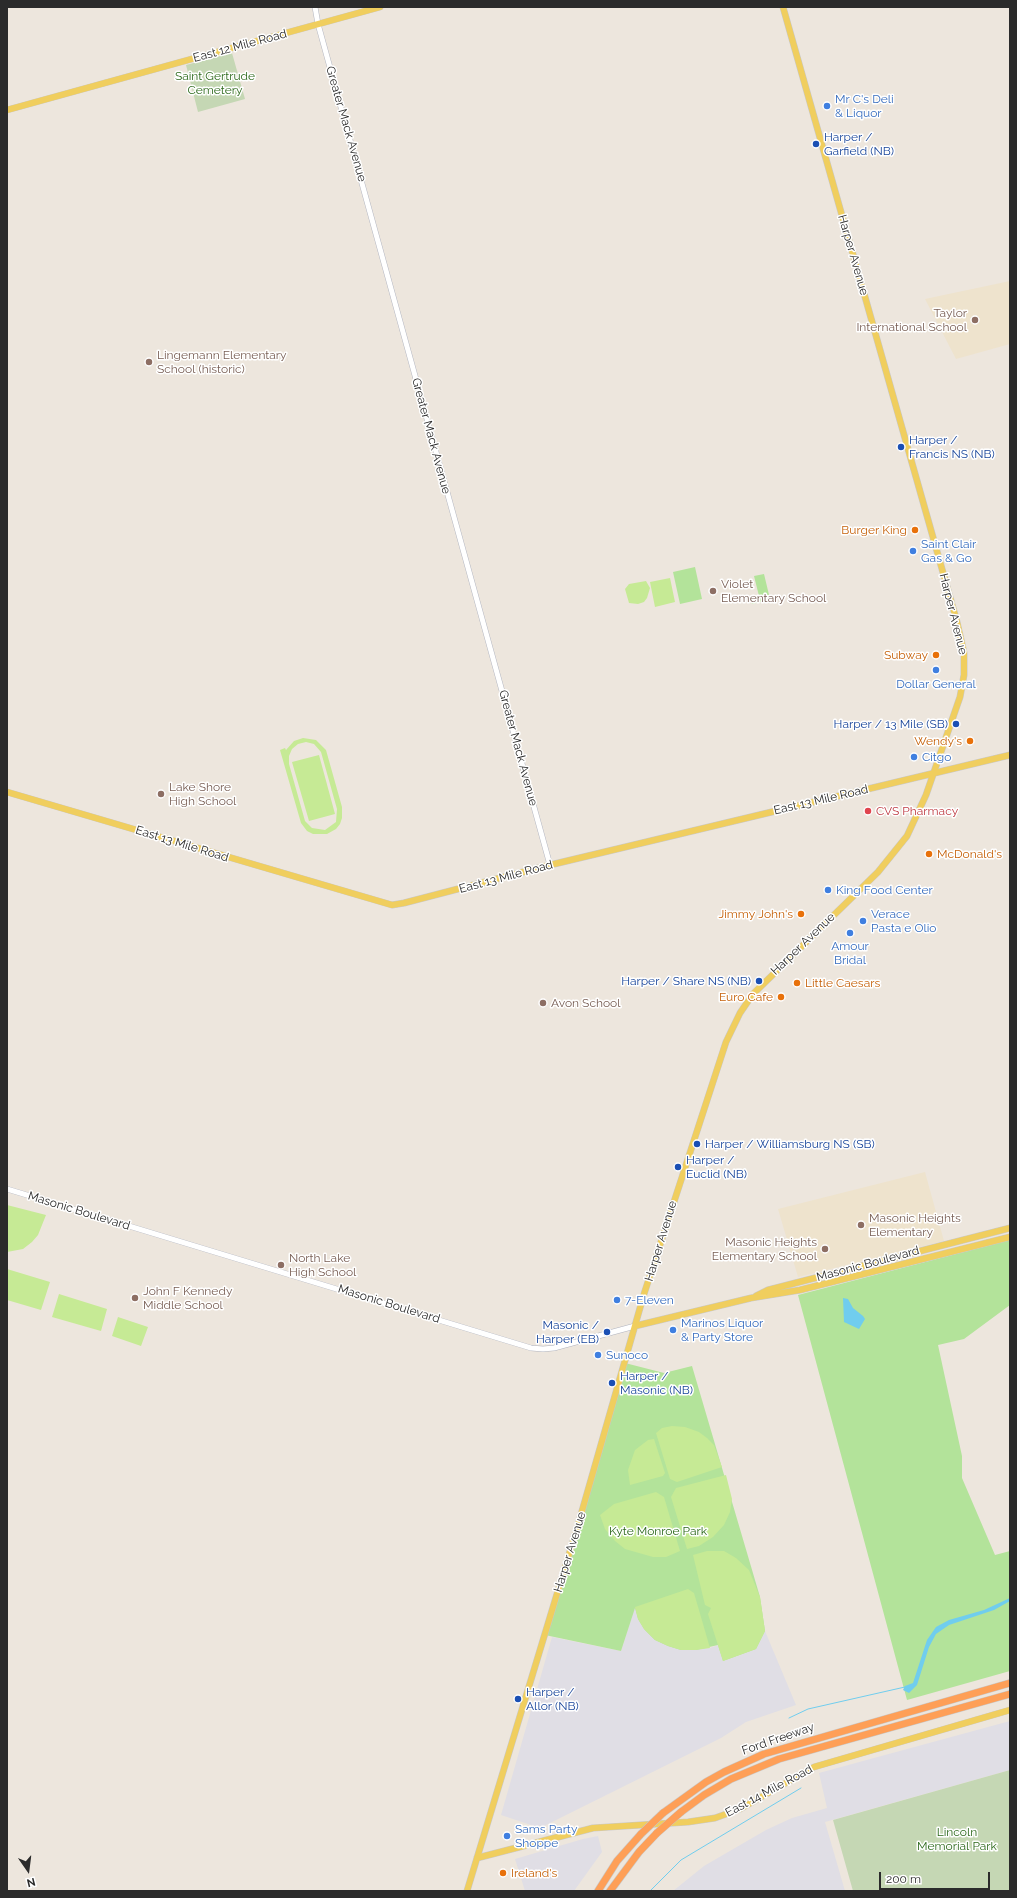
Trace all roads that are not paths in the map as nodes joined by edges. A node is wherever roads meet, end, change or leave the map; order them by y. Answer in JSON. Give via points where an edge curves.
{"nodes":[{"id":1,"x":315,"y":7,"type":"edge"},
{"id":2,"x":380,"y":7,"type":"edge"},
{"id":3,"x":783,"y":7,"type":"edge"},
{"id":4,"x":318,"y":24,"type":"junction"},
{"id":5,"x":7,"y":110,"type":"edge"},
{"id":6,"x":1010,"y":755,"type":"edge"},
{"id":7,"x":933,"y":774,"type":"junction"},
{"id":8,"x":7,"y":792,"type":"edge"},
{"id":9,"x":550,"y":865,"type":"junction"},
{"id":10,"x":7,"y":1189,"type":"edge"},
{"id":11,"x":1010,"y":1228,"type":"edge"},
{"id":12,"x":1010,"y":1237,"type":"edge"},
{"id":13,"x":968,"y":1238,"type":"junction"},
{"id":14,"x":932,"y":1247,"type":"junction"},
{"id":15,"x":955,"y":1251,"type":"junction"},
{"id":16,"x":899,"y":1265,"type":"junction"},
{"id":17,"x":844,"y":1270,"type":"junction"},
{"id":18,"x":816,"y":1277,"type":"junction"},
{"id":19,"x":837,"y":1281,"type":"junction"},
{"id":20,"x":796,"y":1282,"type":"junction"},
{"id":21,"x":826,"y":1284,"type":"junction"},
{"id":22,"x":800,"y":1290,"type":"junction"},
{"id":23,"x":751,"y":1298,"type":"junction"},
{"id":24,"x":635,"y":1326,"type":"junction"},
{"id":25,"x":1010,"y":1683,"type":"edge"},
{"id":26,"x":1010,"y":1694,"type":"edge"},
{"id":27,"x":1010,"y":1710,"type":"edge"},
{"id":28,"x":477,"y":1858,"type":"junction"},
{"id":29,"x":467,"y":1891,"type":"edge"},
{"id":30,"x":598,"y":1891,"type":"edge"},
{"id":31,"x":610,"y":1891,"type":"edge"}],
"edges":[{"from":1,"to":4,"type":"street","name":"Greater Mack Avenue"},
{"from":2,"to":4,"type":"main road","name":"East 12 Mile Road"},
{"from":3,"to":7,"type":"main road","name":"Harper Avenue","via":[[962,640],[965,666],[962,687]]},
{"from":4,"to":5,"type":"main road","name":"East 12 Mile Road"},
{"from":4,"to":9,"type":"street","name":"Greater Mack Avenue"},
{"from":6,"to":7,"type":"main road","name":"East 13 Mile Road"},
{"from":7,"to":9,"type":"main road","name":"East 13 Mile Road"},
{"from":7,"to":24,"type":"main road","name":"Harper Avenue","via":[[916,819],[893,856],[762,985],[740,1013],[726,1042],[711,1086]]},
{"from":8,"to":9,"type":"main road","name":"East 13 Mile Road","via":[[384,904],[404,903]]},
{"from":10,"to":24,"type":"street","name":"Masonic Boulevard","via":[[531,1348],[554,1348]]},
{"from":11,"to":13,"type":"main road","name":"Masonic Boulevard"},
{"from":12,"to":15,"type":"main road","name":"Masonic Boulevard"},
{"from":13,"to":14,"type":"main road","name":"Masonic Boulevard"},
{"from":13,"to":15,"type":"main road","via":[[967,1242],[952,1246]]},
{"from":14,"to":16,"type":"main road","via":[[902,1258]]},
{"from":14,"to":17,"type":"main road","name":"Masonic Boulevard"},
{"from":15,"to":16,"type":"main road","name":"Masonic Boulevard"},
{"from":16,"to":19,"type":"main road","name":"Masonic Boulevard"},
{"from":17,"to":18,"type":"main road","name":"Masonic Boulevard"},
{"from":17,"to":19,"type":"main road","via":[[842,1278]]},
{"from":18,"to":20,"type":"main road","name":"Masonic Boulevard"},
{"from":18,"to":21,"type":"main road"},
{"from":19,"to":21,"type":"main road","name":"Masonic Boulevard"},
{"from":20,"to":22,"type":"main road"},
{"from":20,"to":23,"type":"main road","name":"Masonic Boulevard"},
{"from":21,"to":22,"type":"main road","name":"Masonic Boulevard"},
{"from":22,"to":23,"type":"main road","name":"Masonic Boulevard"},
{"from":23,"to":24,"type":"main road","name":"Masonic Boulevard"},
{"from":24,"to":28,"type":"main road","name":"Harper Avenue"},
{"from":25,"to":30,"type":"highway","name":"Ford Freeway","bridge":true,"via":[[764,1754],[724,1772],[663,1813],[618,1861]]},
{"from":26,"to":31,"type":"highway","name":"Ford Freeway","bridge":true,"via":[[779,1759],[731,1779],[704,1795],[657,1833],[639,1852]]},
{"from":27,"to":28,"type":"main road","name":"East 14 Mile Road","via":[[814,1767],[740,1809],[715,1818],[593,1828]]},
{"from":28,"to":29,"type":"main road","name":"Harper Avenue"}]}
